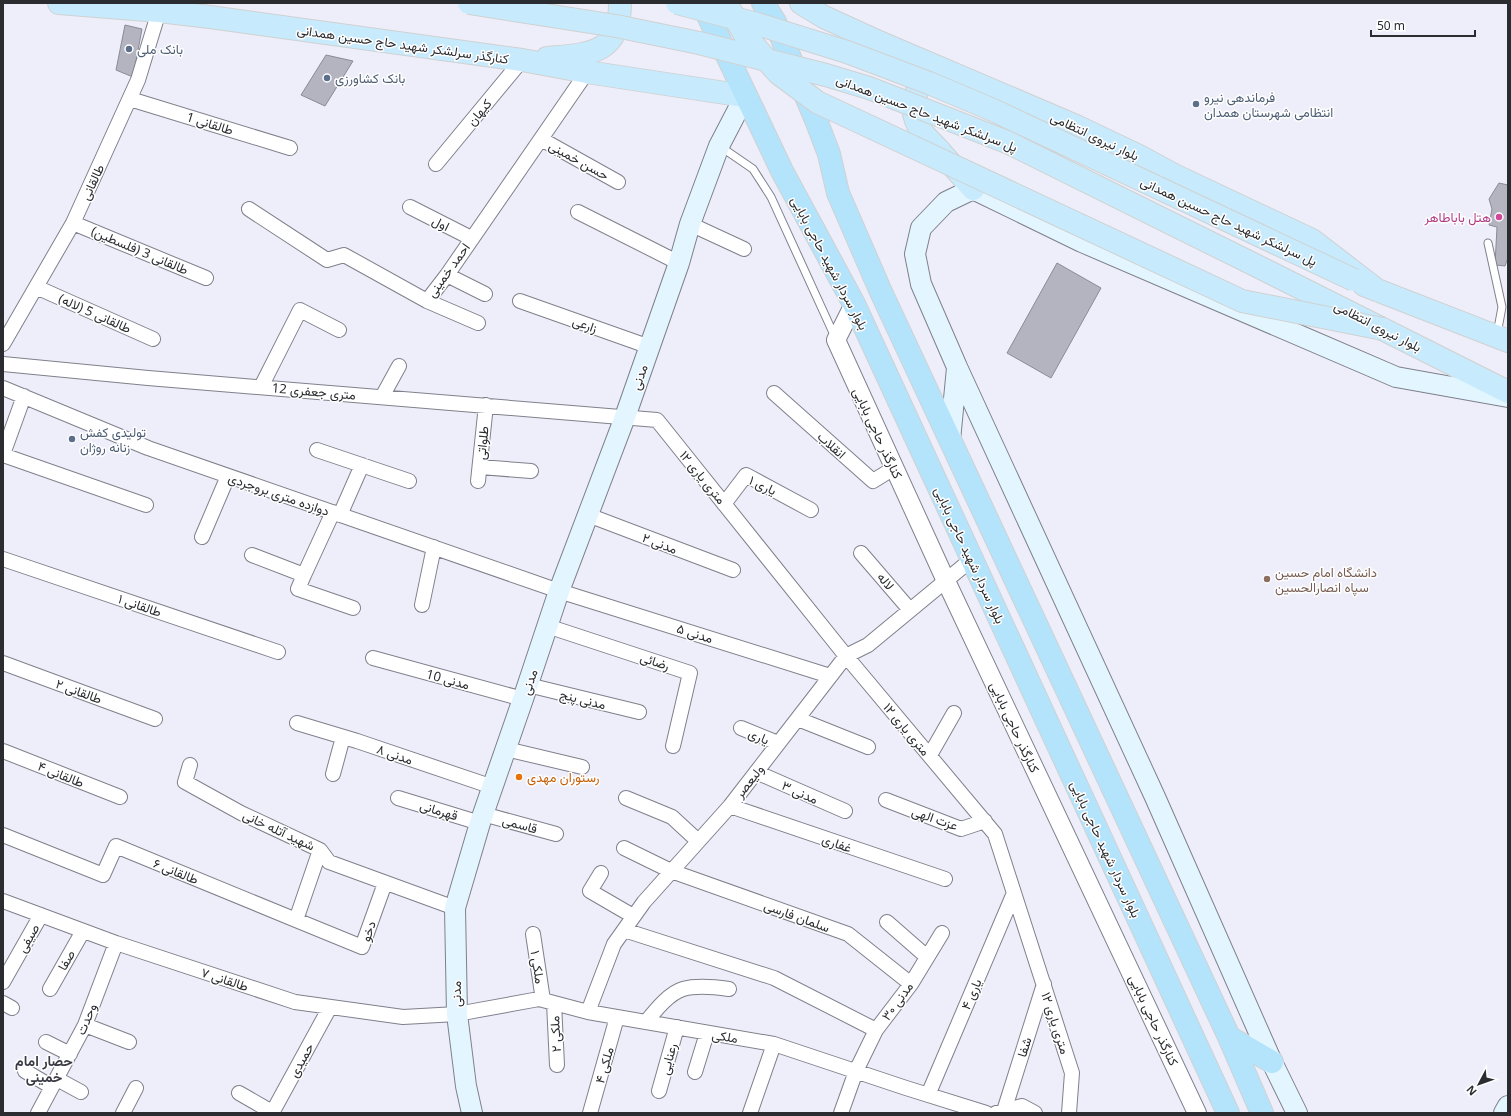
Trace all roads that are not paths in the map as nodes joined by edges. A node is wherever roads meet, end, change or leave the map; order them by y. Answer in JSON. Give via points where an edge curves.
{"nodes":[{"id":1,"x":59,"y":3,"type":"edge"},
{"id":2,"x":469,"y":3,"type":"edge"},
{"id":3,"x":620,"y":3,"type":"edge"},
{"id":4,"x":677,"y":3,"type":"edge"},
{"id":5,"x":702,"y":3,"type":"edge"},
{"id":6,"x":726,"y":3,"type":"edge"},
{"id":7,"x":763,"y":3,"type":"edge"},
{"id":8,"x":801,"y":3,"type":"edge"},
{"id":9,"x":162,"y":7,"type":"edge"},
{"id":10,"x":522,"y":60,"type":"junction"},
{"id":11,"x":941,"y":69,"type":"junction"},
{"id":12,"x":587,"y":72,"type":"junction"},
{"id":13,"x":745,"y":96,"type":"junction"},
{"id":14,"x":130,"y":99,"type":"junction"},
{"id":15,"x":541,"y":139,"type":"junction"},
{"id":16,"x":719,"y":146,"type":"junction"},
{"id":17,"x":290,"y":148,"type":"dead end"},
{"id":18,"x":436,"y":164,"type":"dead end"},
{"id":19,"x":618,"y":182,"type":"dead end"},
{"id":20,"x":973,"y":189,"type":"junction"},
{"id":21,"x":410,"y":207,"type":"dead end"},
{"id":22,"x":249,"y":209,"type":"dead end"},
{"id":23,"x":578,"y":212,"type":"dead end"},
{"id":24,"x":73,"y":223,"type":"junction"},
{"id":25,"x":690,"y":224,"type":"junction"},
{"id":26,"x":472,"y":238,"type":"junction"},
{"id":27,"x":1488,"y":243,"type":"dead end"},
{"id":28,"x":744,"y":249,"type":"dead end"},
{"id":29,"x":1247,"y":261,"type":"joint"},
{"id":30,"x":680,"y":263,"type":"junction"},
{"id":31,"x":448,"y":275,"type":"junction"},
{"id":32,"x":206,"y":278,"type":"dead end"},
{"id":33,"x":1354,"y":280,"type":"joint"},
{"id":34,"x":36,"y":287,"type":"junction"},
{"id":35,"x":1377,"y":290,"type":"junction"},
{"id":36,"x":485,"y":294,"type":"dead end"},
{"id":37,"x":427,"y":301,"type":"junction"},
{"id":38,"x":520,"y":301,"type":"dead end"},
{"id":39,"x":854,"y":304,"type":"junction"},
{"id":40,"x":478,"y":323,"type":"dead end"},
{"id":41,"x":1383,"y":329,"type":"junction"},
{"id":42,"x":339,"y":330,"type":"dead end"},
{"id":43,"x":153,"y":339,"type":"dead end"},
{"id":44,"x":1502,"y":339,"type":"edge"},
{"id":45,"x":836,"y":340,"type":"junction"},
{"id":46,"x":3,"y":344,"type":"edge"},
{"id":47,"x":650,"y":347,"type":"junction"},
{"id":48,"x":3,"y":364,"type":"edge"},
{"id":49,"x":399,"y":366,"type":"dead end"},
{"id":50,"x":957,"y":367,"type":"junction"},
{"id":51,"x":261,"y":387,"type":"junction"},
{"id":52,"x":3,"y":388,"type":"edge"},
{"id":53,"x":1508,"y":392,"type":"edge"},
{"id":54,"x":774,"y":393,"type":"dead end"},
{"id":55,"x":24,"y":396,"type":"junction"},
{"id":56,"x":382,"y":397,"type":"junction"},
{"id":57,"x":1508,"y":397,"type":"edge"},
{"id":58,"x":486,"y":405,"type":"junction"},
{"id":59,"x":625,"y":417,"type":"junction"},
{"id":60,"x":950,"y":440,"type":"junction"},
{"id":61,"x":317,"y":450,"type":"dead end"},
{"id":62,"x":3,"y":454,"type":"edge"},
{"id":63,"x":362,"y":465,"type":"junction"},
{"id":64,"x":480,"y":467,"type":"junction"},
{"id":65,"x":894,"y":468,"type":"junction"},
{"id":66,"x":531,"y":471,"type":"dead end"},
{"id":67,"x":228,"y":476,"type":"junction"},
{"id":68,"x":409,"y":481,"type":"dead end"},
{"id":69,"x":478,"y":481,"type":"dead end"},
{"id":70,"x":970,"y":484,"type":"junction"},
{"id":71,"x":942,"y":496,"type":"junction"},
{"id":72,"x":724,"y":504,"type":"junction"},
{"id":73,"x":146,"y":505,"type":"dead end"},
{"id":74,"x":811,"y":510,"type":"dead end"},
{"id":75,"x":337,"y":514,"type":"junction"},
{"id":76,"x":588,"y":515,"type":"junction"},
{"id":77,"x":202,"y":537,"type":"dead end"},
{"id":78,"x":434,"y":548,"type":"junction"},
{"id":79,"x":861,"y":553,"type":"dead end"},
{"id":80,"x":252,"y":555,"type":"dead end"},
{"id":81,"x":3,"y":559,"type":"edge"},
{"id":82,"x":972,"y":559,"type":"junction"},
{"id":83,"x":733,"y":570,"type":"dead end"},
{"id":84,"x":304,"y":575,"type":"junction"},
{"id":85,"x":946,"y":581,"type":"junction"},
{"id":86,"x":559,"y":591,"type":"junction"},
{"id":87,"x":422,"y":605,"type":"dead end"},
{"id":88,"x":353,"y":608,"type":"dead end"},
{"id":89,"x":910,"y":610,"type":"junction"},
{"id":90,"x":547,"y":626,"type":"junction"},
{"id":91,"x":278,"y":652,"type":"dead end"},
{"id":92,"x":846,"y":656,"type":"junction"},
{"id":93,"x":373,"y":658,"type":"dead end"},
{"id":94,"x":3,"y":663,"type":"edge"},
{"id":95,"x":830,"y":676,"type":"junction"},
{"id":96,"x":526,"y":692,"type":"junction"},
{"id":97,"x":639,"y":712,"type":"dead end"},
{"id":98,"x":954,"y":713,"type":"dead end"},
{"id":99,"x":155,"y":719,"type":"dead end"},
{"id":100,"x":798,"y":719,"type":"junction"},
{"id":101,"x":297,"y":723,"type":"dead end"},
{"id":102,"x":741,"y":728,"type":"dead end"},
{"id":103,"x":343,"y":737,"type":"junction"},
{"id":104,"x":778,"y":744,"type":"junction"},
{"id":105,"x":673,"y":746,"type":"dead end"},
{"id":106,"x":868,"y":747,"type":"dead end"},
{"id":107,"x":506,"y":749,"type":"junction"},
{"id":108,"x":3,"y":751,"type":"edge"},
{"id":109,"x":930,"y":756,"type":"junction"},
{"id":110,"x":190,"y":765,"type":"dead end"},
{"id":111,"x":582,"y":767,"type":"dead end"},
{"id":112,"x":756,"y":772,"type":"junction"},
{"id":113,"x":333,"y":774,"type":"dead end"},
{"id":114,"x":493,"y":787,"type":"junction"},
{"id":115,"x":120,"y":797,"type":"dead end"},
{"id":116,"x":398,"y":798,"type":"dead end"},
{"id":117,"x":626,"y":798,"type":"dead end"},
{"id":118,"x":886,"y":800,"type":"dead end"},
{"id":119,"x":730,"y":806,"type":"junction"},
{"id":120,"x":845,"y":811,"type":"dead end"},
{"id":121,"x":482,"y":818,"type":"junction"},
{"id":122,"x":985,"y":821,"type":"junction"},
{"id":123,"x":556,"y":834,"type":"dead end"},
{"id":124,"x":3,"y":835,"type":"edge"},
{"id":125,"x":698,"y":841,"type":"junction"},
{"id":126,"x":624,"y":848,"type":"dead end"},
{"id":127,"x":320,"y":850,"type":"junction"},
{"id":128,"x":671,"y":871,"type":"junction"},
{"id":129,"x":601,"y":873,"type":"dead end"},
{"id":130,"x":945,"y":879,"type":"dead end"},
{"id":131,"x":385,"y":883,"type":"junction"},
{"id":132,"x":1014,"y":893,"type":"junction"},
{"id":133,"x":3,"y":901,"type":"edge"},
{"id":134,"x":455,"y":908,"type":"junction"},
{"id":135,"x":41,"y":915,"type":"junction"},
{"id":136,"x":634,"y":916,"type":"junction"},
{"id":137,"x":302,"y":922,"type":"junction"},
{"id":138,"x":888,"y":922,"type":"dead end"},
{"id":139,"x":624,"y":930,"type":"junction"},
{"id":140,"x":83,"y":931,"type":"junction"},
{"id":141,"x":942,"y":933,"type":"dead end"},
{"id":142,"x":533,"y":934,"type":"dead end"},
{"id":143,"x":116,"y":944,"type":"junction"},
{"id":144,"x":927,"y":957,"type":"junction"},
{"id":145,"x":3,"y":982,"type":"edge"},
{"id":146,"x":911,"y":984,"type":"junction"},
{"id":147,"x":1044,"y":984,"type":"junction"},
{"id":148,"x":50,"y":989,"type":"dead end"},
{"id":149,"x":729,"y":989,"type":"dead end"},
{"id":150,"x":548,"y":1001,"type":"junction"},
{"id":151,"x":330,"y":1007,"type":"junction"},
{"id":152,"x":588,"y":1012,"type":"junction"},
{"id":153,"x":457,"y":1014,"type":"junction"},
{"id":154,"x":617,"y":1017,"type":"junction"},
{"id":155,"x":646,"y":1022,"type":"junction"},
{"id":156,"x":85,"y":1025,"type":"junction"},
{"id":157,"x":677,"y":1027,"type":"junction"},
{"id":158,"x":876,"y":1030,"type":"junction"},
{"id":159,"x":707,"y":1033,"type":"junction"},
{"id":160,"x":1229,"y":1037,"type":"junction"},
{"id":161,"x":46,"y":1042,"type":"dead end"},
{"id":162,"x":130,"y":1042,"type":"dead end"},
{"id":163,"x":774,"y":1044,"type":"junction"},
{"id":164,"x":70,"y":1054,"type":"junction"},
{"id":165,"x":1272,"y":1062,"type":"junction"},
{"id":166,"x":557,"y":1065,"type":"dead end"},
{"id":167,"x":25,"y":1071,"type":"dead end"},
{"id":168,"x":856,"y":1071,"type":"junction"},
{"id":169,"x":696,"y":1072,"type":"dead end"},
{"id":170,"x":54,"y":1083,"type":"junction"},
{"id":171,"x":136,"y":1088,"type":"dead end"},
{"id":172,"x":659,"y":1091,"type":"dead end"},
{"id":173,"x":81,"y":1092,"type":"dead end"},
{"id":174,"x":239,"y":1093,"type":"dead end"},
{"id":175,"x":928,"y":1095,"type":"junction"},
{"id":176,"x":1508,"y":1106,"type":"edge"},
{"id":177,"x":272,"y":1112,"type":"edge"},
{"id":178,"x":1000,"y":1112,"type":"edge"},
{"id":179,"x":38,"y":1113,"type":"edge"},
{"id":180,"x":123,"y":1113,"type":"edge"},
{"id":181,"x":472,"y":1113,"type":"edge"},
{"id":182,"x":590,"y":1113,"type":"edge"},
{"id":183,"x":750,"y":1113,"type":"edge"},
{"id":184,"x":841,"y":1113,"type":"edge"},
{"id":185,"x":986,"y":1113,"type":"edge"},
{"id":186,"x":1035,"y":1113,"type":"edge"},
{"id":187,"x":1069,"y":1113,"type":"edge"},
{"id":188,"x":1197,"y":1113,"type":"edge"},
{"id":189,"x":1228,"y":1113,"type":"edge"},
{"id":190,"x":1262,"y":1113,"type":"edge"},
{"id":191,"x":1297,"y":1113,"type":"edge"},
{"id":192,"x":1504,"y":1113,"type":"edge"}],
"edges":[{"from":1,"to":9,"type":"main road","name":"کنارگذر سرلشکر شهید حاج حسین همدانی"},
{"from":2,"to":29,"type":"main road","name":"پل سرلشکر شهید حاج حسین همدانی","bridge":true,"via":[[616,26],[699,43],[869,88],[1007,142]]},
{"from":3,"to":10,"type":"main road","via":[[616,32],[611,40],[598,50],[577,55]]},
{"from":4,"to":33,"type":"main road","name":"پل سرلشکر شهید حاج حسین همدانی","bridge":true,"via":[[847,52],[929,83],[993,110]]},
{"from":5,"to":13,"type":"highway","name":"بلوار سردار شهید حاجی بابایی"},
{"from":6,"to":41,"type":"main road","bridge":true,"via":[[745,35],[778,73],[817,102],[1242,300]]},
{"from":7,"to":60,"type":"highway","via":[[775,22],[816,120],[829,154],[838,193]]},
{"from":8,"to":11,"type":"main road","name":"بلوار نیروی انتظامی","via":[[824,17]]},
{"from":9,"to":10,"type":"main road","name":"کنارگذر سرلشکر شهید حاج حسین همدانی","via":[[210,17]]},
{"from":9,"to":14,"type":"street","name":"طالقانی"},
{"from":10,"to":12,"type":"main road","name":"کنارگذر سرلشکر شهید حاج حسین همدانی"},
{"from":10,"to":18,"type":"street","name":"کیهان"},
{"from":11,"to":20,"type":"main road","via":[[924,79],[919,87],[914,99],[916,119],[922,131]]},
{"from":11,"to":35,"type":"main road","name":"بلوار نیروی انتظامی","via":[[1076,126],[1312,240]]},
{"from":12,"to":13,"type":"main road","name":"کنارگذر سرلشکر شهید حاج حسین همدانی"},
{"from":12,"to":15,"type":"street","name":"احمد خمینی"},
{"from":13,"to":16,"type":"main road","name":"مدنی"},
{"from":13,"to":39,"type":"highway","name":"بلوار سردار شهید حاجی بابایی","via":[[782,171]]},
{"from":14,"to":17,"type":"street","name":"طالقانی 1"},
{"from":14,"to":24,"type":"street","name":"طالقانی"},
{"from":15,"to":19,"type":"street","name":"حسن خمینی"},
{"from":15,"to":26,"type":"street","name":"احمد خمینی"},
{"from":16,"to":25,"type":"main road","name":"مدنی"},
{"from":16,"to":45,"type":"lane","via":[[753,170],[771,197]]},
{"from":20,"to":50,"type":"main road","via":[[946,202],[921,228],[915,254],[921,284]]},
{"from":20,"to":57,"type":"main road","via":[[1082,242],[1396,377]]},
{"from":21,"to":26,"type":"street","name":"اول"},
{"from":22,"to":37,"type":"street","name":"احمد خمینی","via":[[327,260],[344,255]]},
{"from":23,"to":30,"type":"street"},
{"from":24,"to":32,"type":"street","name":"طالقانی 3 (فلسطین)"},
{"from":24,"to":34,"type":"street","name":"طالقانی"},
{"from":25,"to":28,"type":"street"},
{"from":25,"to":30,"type":"main road","name":"مدنی"},
{"from":26,"to":31,"type":"street","name":"احمد خمینی"},
{"from":27,"to":44,"type":"lane","via":[[1502,307]]},
{"from":29,"to":41,"type":"main road","name":"بلوار نیروی انتظامی"},
{"from":30,"to":47,"type":"main road","name":"مدنی"},
{"from":31,"to":36,"type":"street"},
{"from":31,"to":37,"type":"street","name":"احمد خمینی"},
{"from":33,"to":35,"type":"main road","name":"بلوار نیروی انتظامی"},
{"from":34,"to":43,"type":"street","name":"طالقانی 5 (لاله)"},
{"from":34,"to":46,"type":"street","name":"طالقانی"},
{"from":35,"to":44,"type":"main road","name":"بلوار نیروی انتظامی"},
{"from":37,"to":40,"type":"street"},
{"from":38,"to":47,"type":"street","name":"زارعی"},
{"from":39,"to":45,"type":"street"},
{"from":39,"to":71,"type":"highway","name":"بلوار سردار شهید حاجی بابایی"},
{"from":41,"to":53,"type":"main road","name":"بلوار نیروی انتظامی"},
{"from":42,"to":51,"type":"street","via":[[300,310]]},
{"from":45,"to":65,"type":"street","name":"کنارگذر حاجی بابایی"},
{"from":47,"to":59,"type":"main road","name":"مدنی"},
{"from":48,"to":51,"type":"street","name":"12 متری جعفری"},
{"from":49,"to":56,"type":"street"},
{"from":50,"to":60,"type":"main road"},
{"from":50,"to":165,"type":"main road","via":[[1155,797]]},
{"from":51,"to":56,"type":"street","name":"12 متری جعفری"},
{"from":52,"to":55,"type":"street","name":"دوازده متری بروجردی"},
{"from":54,"to":65,"type":"street","name":"انقلاب","via":[[873,481]]},
{"from":55,"to":62,"type":"street"},
{"from":55,"to":67,"type":"street","name":"دوازده متری بروجردی","via":[[148,448]]},
{"from":56,"to":58,"type":"street","name":"12 متری جعفری"},
{"from":58,"to":59,"type":"street","name":"12 متری جعفری"},
{"from":58,"to":64,"type":"street","name":"طلواتی"},
{"from":59,"to":72,"type":"street","name":"۱۲ متری یاری","via":[[657,420]]},
{"from":59,"to":76,"type":"main road","name":"مدنی"},
{"from":60,"to":70,"type":"highway"},
{"from":61,"to":63,"type":"street"},
{"from":62,"to":73,"type":"street"},
{"from":63,"to":68,"type":"street"},
{"from":63,"to":75,"type":"street"},
{"from":64,"to":66,"type":"street"},
{"from":64,"to":69,"type":"street","name":"طلواتی"},
{"from":65,"to":85,"type":"street","name":"کنارگذر حاجی بابایی"},
{"from":67,"to":75,"type":"street","name":"دوازده متری بروجردی"},
{"from":67,"to":77,"type":"street"},
{"from":70,"to":71,"type":"highway"},
{"from":70,"to":160,"type":"highway"},
{"from":71,"to":82,"type":"highway","name":"بلوار سردار شهید حاجی بابایی"},
{"from":72,"to":74,"type":"street","name":"یاری ۱","via":[[746,475]]},
{"from":72,"to":92,"type":"street","name":"۱۲ متری یاری"},
{"from":75,"to":78,"type":"street","name":"دوازده متری بروجردی"},
{"from":75,"to":84,"type":"street"},
{"from":76,"to":83,"type":"street","name":"مدنی ۲"},
{"from":76,"to":86,"type":"main road","name":"مدنی"},
{"from":78,"to":86,"type":"street","name":"دوازده متری بروجردی"},
{"from":78,"to":87,"type":"street"},
{"from":79,"to":89,"type":"street","name":"لاله"},
{"from":80,"to":84,"type":"street"},
{"from":81,"to":91,"type":"street","name":"طالقانی ۱"},
{"from":82,"to":85,"type":"street","name":"ولیعصر"},
{"from":82,"to":189,"type":"highway","name":"بلوار سردار شهید حاجی بابایی"},
{"from":84,"to":88,"type":"street","via":[[298,589]]},
{"from":85,"to":89,"type":"street","name":"ولیعصر"},
{"from":85,"to":188,"type":"street","name":"کنارگذر حاجی بابایی"},
{"from":86,"to":90,"type":"main road","name":"مدنی"},
{"from":86,"to":95,"type":"street","name":"مدنی ۵"},
{"from":89,"to":92,"type":"street","name":"ولیعصر","via":[[868,645]]},
{"from":90,"to":96,"type":"main road","name":"مدنی"},
{"from":90,"to":105,"type":"street","name":"رضائی","via":[[690,673]]},
{"from":92,"to":95,"type":"street","name":"ولیعصر"},
{"from":92,"to":109,"type":"street","name":"۱۲ متری یاری"},
{"from":93,"to":96,"type":"street","name":"مدنی 10"},
{"from":94,"to":99,"type":"street","name":"طالقانی ۲"},
{"from":95,"to":100,"type":"street","name":"ولیعصر"},
{"from":96,"to":97,"type":"street","name":"مدنی پنج"},
{"from":96,"to":107,"type":"main road","name":"مدنی"},
{"from":98,"to":109,"type":"street"},
{"from":100,"to":104,"type":"street","name":"ولیعصر"},
{"from":100,"to":106,"type":"street"},
{"from":101,"to":103,"type":"street","name":"مدنی ۸"},
{"from":102,"to":104,"type":"street","name":"یاری"},
{"from":103,"to":113,"type":"street"},
{"from":103,"to":114,"type":"street","name":"مدنی ۸"},
{"from":104,"to":112,"type":"street","name":"ولیعصر"},
{"from":107,"to":111,"type":"street"},
{"from":107,"to":114,"type":"main road","name":"مدنی"},
{"from":108,"to":115,"type":"street","name":"طالقانی ۴"},
{"from":109,"to":122,"type":"street","name":"۱۲ متری یاری"},
{"from":110,"to":127,"type":"street","name":"شهید آتله خانی","via":[[185,782],[241,813]]},
{"from":112,"to":119,"type":"street","name":"ولیعصر"},
{"from":112,"to":120,"type":"street","name":"مدنی ۳"},
{"from":114,"to":121,"type":"main road","name":"مدنی"},
{"from":116,"to":121,"type":"street","name":"قهرمانی"},
{"from":117,"to":125,"type":"street","via":[[672,817]]},
{"from":118,"to":122,"type":"street","name":"عزت الهی","via":[[961,829]]},
{"from":119,"to":125,"type":"street","name":"ولیعصر"},
{"from":119,"to":130,"type":"street","name":"غفاری"},
{"from":121,"to":123,"type":"street","name":"قاسمی"},
{"from":121,"to":134,"type":"main road","name":"مدنی"},
{"from":122,"to":132,"type":"street","name":"۱۲ متری یاری","via":[[995,834]]},
{"from":124,"to":137,"type":"street","name":"طالقانی ۶","via":[[103,875],[116,846]]},
{"from":125,"to":128,"type":"street","name":"ولیعصر"},
{"from":126,"to":128,"type":"street","name":"سلمان فارسی"},
{"from":127,"to":131,"type":"street","name":"شهید آتله خانی","via":[[329,862]]},
{"from":127,"to":137,"type":"street"},
{"from":128,"to":136,"type":"street","name":"ولیعصر"},
{"from":128,"to":146,"type":"street","name":"سلمان فارسی","via":[[848,934]]},
{"from":129,"to":136,"type":"street","via":[[590,891]]},
{"from":131,"to":134,"type":"street","name":"شهید آتله خانی"},
{"from":131,"to":137,"type":"street","name":"دخو","via":[[362,947]]},
{"from":132,"to":147,"type":"street","name":"۱۲ متری یاری"},
{"from":132,"to":175,"type":"street","name":"یاری ۴"},
{"from":133,"to":135,"type":"street","name":"طالقانی ۷"},
{"from":134,"to":153,"type":"main road","name":"مدنی"},
{"from":135,"to":140,"type":"street","name":"طالقانی ۷"},
{"from":135,"to":145,"type":"street","name":"صیفی"},
{"from":136,"to":139,"type":"street","name":"ولیعصر"},
{"from":138,"to":144,"type":"street"},
{"from":139,"to":152,"type":"street","name":"ولیعصر","via":[[614,944]]},
{"from":139,"to":158,"type":"street","via":[[774,978]]},
{"from":140,"to":143,"type":"street","name":"طالقانی ۷"},
{"from":140,"to":148,"type":"street","name":"صفا"},
{"from":141,"to":144,"type":"street","name":"مدنی ۳۰"},
{"from":142,"to":150,"type":"street","name":"ملکی ۱"},
{"from":143,"to":151,"type":"street","name":"طالقانی ۷","via":[[294,1002]]},
{"from":143,"to":156,"type":"street","name":"وحدت"},
{"from":144,"to":146,"type":"street","name":"مدنی ۳۰"},
{"from":146,"to":158,"type":"street","name":"مدنی ۳۰"},
{"from":147,"to":178,"type":"street","name":"شفا"},
{"from":147,"to":187,"type":"street","name":"۱۲ متری یاری","via":[[1072,1073]]},
{"from":149,"to":155,"type":"street","via":[[682,989],[661,1004]]},
{"from":150,"to":152,"type":"street","name":"ملکی"},
{"from":150,"to":153,"type":"street","name":"ملکی","via":[[539,999]]},
{"from":150,"to":166,"type":"street","name":"ملکی ۲"},
{"from":151,"to":153,"type":"street","name":"طالقانی ۷","via":[[403,1017]]},
{"from":151,"to":177,"type":"street","name":"حمیدی"},
{"from":152,"to":154,"type":"street","name":"ملکی"},
{"from":153,"to":181,"type":"main road","name":"مدنی"},
{"from":154,"to":155,"type":"street","name":"ملکی"},
{"from":154,"to":182,"type":"street","name":"ملکی ۴"},
{"from":155,"to":157,"type":"street","name":"ملکی"},
{"from":156,"to":162,"type":"street"},
{"from":156,"to":164,"type":"street","name":"وحدت"},
{"from":157,"to":159,"type":"street","name":"ملکی"},
{"from":157,"to":172,"type":"street","name":"رعنایی"},
{"from":158,"to":168,"type":"street","name":"مدنی ۳۰"},
{"from":159,"to":163,"type":"street","name":"ملکی"},
{"from":159,"to":169,"type":"street"},
{"from":160,"to":165,"type":"highway"},
{"from":160,"to":190,"type":"highway"},
{"from":161,"to":164,"type":"street"},
{"from":163,"to":168,"type":"street","name":"ملکی"},
{"from":163,"to":183,"type":"street"},
{"from":164,"to":170,"type":"street","name":"وحدت"},
{"from":165,"to":191,"type":"main road"},
{"from":167,"to":170,"type":"street"},
{"from":168,"to":175,"type":"street","name":"ملکی"},
{"from":168,"to":184,"type":"street","name":"مدنی ۳۰"},
{"from":170,"to":173,"type":"street"},
{"from":170,"to":179,"type":"street","name":"وحدت"},
{"from":171,"to":180,"type":"street"},
{"from":174,"to":177,"type":"street"},
{"from":175,"to":185,"type":"street","name":"ملکی"},
{"from":176,"to":192,"type":"main road"},
{"from":178,"to":186,"type":"street","via":[[1022,1106]]}]}
